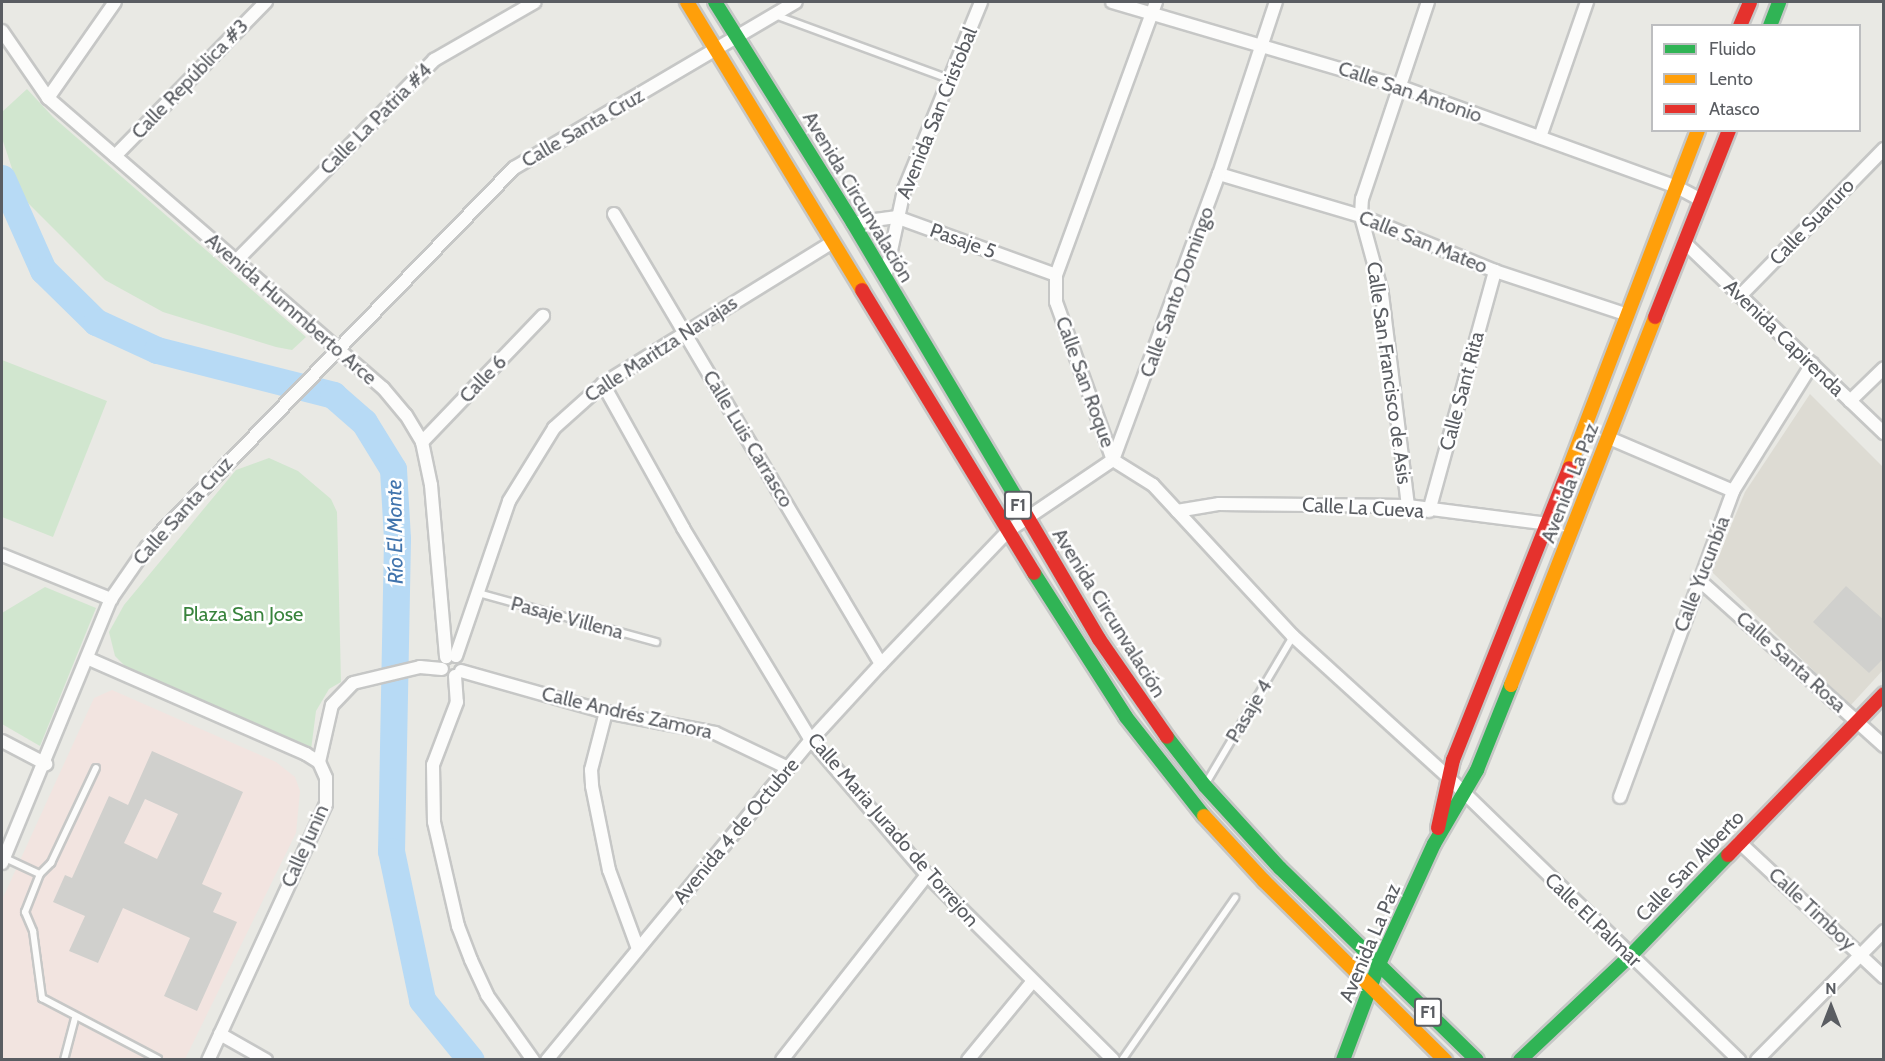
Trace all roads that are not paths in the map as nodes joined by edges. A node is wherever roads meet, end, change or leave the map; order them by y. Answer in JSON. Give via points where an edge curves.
{"nodes":[{"id":1,"x":115,"y":2,"type":"edge"},
{"id":2,"x":266,"y":2,"type":"edge"},
{"id":3,"x":535,"y":2,"type":"edge"},
{"id":4,"x":687,"y":2,"type":"edge"},
{"id":5,"x":715,"y":2,"type":"edge"},
{"id":6,"x":796,"y":2,"type":"edge"},
{"id":7,"x":981,"y":2,"type":"edge"},
{"id":8,"x":1112,"y":2,"type":"edge"},
{"id":9,"x":1276,"y":2,"type":"edge"},
{"id":10,"x":1428,"y":2,"type":"edge"},
{"id":11,"x":1587,"y":2,"type":"edge"},
{"id":12,"x":1750,"y":2,"type":"edge"},
{"id":13,"x":1779,"y":2,"type":"edge"},
{"id":14,"x":1154,"y":7,"type":"edge"},
{"id":15,"x":775,"y":15,"type":"junction"},
{"id":16,"x":1741,"y":24,"type":"edge"},
{"id":17,"x":1771,"y":24,"type":"edge"},
{"id":18,"x":2,"y":31,"type":"edge"},
{"id":19,"x":737,"y":39,"type":"junction"},
{"id":20,"x":1261,"y":44,"type":"junction"},
{"id":21,"x":717,"y":51,"type":"junction"},
{"id":22,"x":949,"y":79,"type":"junction"},
{"id":23,"x":1398,"y":86,"type":"junction"},
{"id":24,"x":48,"y":98,"type":"junction"},
{"id":25,"x":1697,"y":132,"type":"edge"},
{"id":26,"x":1728,"y":132,"type":"edge"},
{"id":27,"x":1540,"y":137,"type":"junction"},
{"id":28,"x":1884,"y":149,"type":"edge"},
{"id":29,"x":115,"y":156,"type":"junction"},
{"id":30,"x":1220,"y":174,"type":"junction"},
{"id":31,"x":1675,"y":186,"type":"junction"},
{"id":32,"x":1701,"y":200,"type":"junction"},
{"id":33,"x":614,"y":214,"type":"dead end"},
{"id":34,"x":1361,"y":216,"type":"junction"},
{"id":35,"x":896,"y":217,"type":"junction"},
{"id":36,"x":853,"y":223,"type":"junction"},
{"id":37,"x":833,"y":242,"type":"junction"},
{"id":38,"x":1684,"y":242,"type":"junction"},
{"id":39,"x":235,"y":262,"type":"junction"},
{"id":40,"x":1495,"y":271,"type":"junction"},
{"id":41,"x":1056,"y":275,"type":"junction"},
{"id":42,"x":885,"y":278,"type":"junction"},
{"id":43,"x":1740,"y":296,"type":"junction"},
{"id":44,"x":1625,"y":314,"type":"junction"},
{"id":45,"x":543,"y":316,"type":"dead end"},
{"id":46,"x":683,"y":332,"type":"junction"},
{"id":47,"x":340,"y":351,"type":"junction"},
{"id":48,"x":1812,"y":364,"type":"junction"},
{"id":49,"x":1884,"y":368,"type":"edge"},
{"id":50,"x":603,"y":384,"type":"junction"},
{"id":51,"x":1850,"y":401,"type":"junction"},
{"id":52,"x":1884,"y":433,"type":"edge"},
{"id":53,"x":1609,"y":438,"type":"junction"},
{"id":54,"x":422,"y":442,"type":"junction"},
{"id":55,"x":1113,"y":460,"type":"junction"},
{"id":56,"x":1733,"y":491,"type":"junction"},
{"id":57,"x":1408,"y":506,"type":"junction"},
{"id":58,"x":1429,"y":510,"type":"junction"},
{"id":59,"x":1177,"y":511,"type":"junction"},
{"id":60,"x":1026,"y":518,"type":"junction"},
{"id":61,"x":1548,"y":524,"type":"junction"},
{"id":62,"x":1008,"y":531,"type":"junction"},
{"id":63,"x":2,"y":555,"type":"edge"},
{"id":64,"x":1698,"y":579,"type":"junction"},
{"id":65,"x":478,"y":593,"type":"junction"},
{"id":66,"x":111,"y":599,"type":"junction"},
{"id":67,"x":1293,"y":636,"type":"junction"},
{"id":68,"x":656,"y":642,"type":"dead end"},
{"id":69,"x":89,"y":659,"type":"junction"},
{"id":70,"x":448,"y":661,"type":"junction"},
{"id":71,"x":881,"y":664,"type":"junction"},
{"id":72,"x":458,"y":673,"type":"junction"},
{"id":73,"x":1884,"y":694,"type":"edge"},
{"id":74,"x":606,"y":712,"type":"junction"},
{"id":75,"x":1857,"y":720,"type":"junction"},
{"id":76,"x":811,"y":740,"type":"junction"},
{"id":77,"x":2,"y":741,"type":"edge"},
{"id":78,"x":1884,"y":746,"type":"edge"},
{"id":79,"x":319,"y":762,"type":"junction"},
{"id":80,"x":46,"y":764,"type":"junction"},
{"id":81,"x":96,"y":768,"type":"dead end"},
{"id":82,"x":788,"y":768,"type":"junction"},
{"id":83,"x":1449,"y":778,"type":"junction"},
{"id":84,"x":1205,"y":786,"type":"junction"},
{"id":85,"x":1464,"y":793,"type":"junction"},
{"id":86,"x":1620,"y":797,"type":"dead end"},
{"id":87,"x":1739,"y":842,"type":"junction"},
{"id":88,"x":1434,"y":844,"type":"junction"},
{"id":89,"x":3,"y":860,"type":"edge"},
{"id":90,"x":40,"y":874,"type":"junction"},
{"id":91,"x":927,"y":875,"type":"junction"},
{"id":92,"x":1235,"y":898,"type":"dead end"},
{"id":93,"x":1884,"y":931,"type":"edge"},
{"id":94,"x":638,"y":949,"type":"junction"},
{"id":95,"x":1861,"y":955,"type":"junction"},
{"id":96,"x":1630,"y":956,"type":"junction"},
{"id":97,"x":1380,"y":964,"type":"junction"},
{"id":98,"x":1884,"y":977,"type":"edge"},
{"id":99,"x":1032,"y":982,"type":"junction"},
{"id":100,"x":1371,"y":987,"type":"junction"},
{"id":101,"x":75,"y":1018,"type":"junction"},
{"id":102,"x":220,"y":1034,"type":"junction"},
{"id":103,"x":64,"y":1059,"type":"edge"},
{"id":104,"x":158,"y":1059,"type":"edge"},
{"id":105,"x":208,"y":1059,"type":"edge"},
{"id":106,"x":266,"y":1059,"type":"edge"},
{"id":107,"x":533,"y":1059,"type":"edge"},
{"id":108,"x":547,"y":1059,"type":"edge"},
{"id":109,"x":782,"y":1059,"type":"edge"},
{"id":110,"x":968,"y":1059,"type":"edge"},
{"id":111,"x":1113,"y":1059,"type":"edge"},
{"id":112,"x":1122,"y":1059,"type":"edge"},
{"id":113,"x":1343,"y":1059,"type":"edge"},
{"id":114,"x":1445,"y":1059,"type":"edge"},
{"id":115,"x":1477,"y":1059,"type":"edge"},
{"id":116,"x":1520,"y":1059,"type":"edge"},
{"id":117,"x":1739,"y":1059,"type":"edge"},
{"id":118,"x":1757,"y":1059,"type":"edge"}],
"edges":[{"from":1,"to":24,"type":"street"},
{"from":2,"to":29,"type":"street","name":"Calle República #3"},
{"from":3,"to":39,"type":"street","name":"Calle La Patria #4","via":[[434,60]]},
{"from":4,"to":21,"type":"main road","name":"Avenida Circunvalación","number":"F1"},
{"from":5,"to":19,"type":"main road","name":"Avenida Circunvalación","number":"F1"},
{"from":6,"to":15,"type":"street","name":"Calle Santa Cruz"},
{"from":7,"to":22,"type":"street","name":"Avenida San Cristobal"},
{"from":8,"to":14,"type":"street","name":"Calle San Antonio"},
{"from":9,"to":20,"type":"street","name":"Calle Santo Domingo"},
{"from":10,"to":23,"type":"street","name":"Calle San Francisco de Asis"},
{"from":11,"to":27,"type":"street"},
{"from":12,"to":16,"type":"main road"},
{"from":13,"to":17,"type":"main road"},
{"from":14,"to":20,"type":"street","name":"Calle San Antonio"},
{"from":14,"to":41,"type":"street","name":"Calle San Roque"},
{"from":15,"to":19,"type":"street","name":"Calle Santa Cruz"},
{"from":15,"to":22,"type":"lane"},
{"from":18,"to":24,"type":"street","name":"Avenida Hummberto Arce"},
{"from":19,"to":21,"type":"street","name":"Calle Santa Cruz"},
{"from":19,"to":36,"type":"main road","name":"Avenida Circunvalación","number":"F1"},
{"from":20,"to":23,"type":"street","name":"Calle San Antonio"},
{"from":20,"to":30,"type":"street","name":"Calle Santo Domingo"},
{"from":21,"to":37,"type":"main road","name":"Avenida Circunvalación","number":"F1"},
{"from":21,"to":47,"type":"street","name":"Calle Santa Cruz","via":[[542,148],[514,168]]},
{"from":22,"to":35,"type":"street","name":"Avenida San Cristobal"},
{"from":23,"to":27,"type":"street","name":"Calle San Antonio"},
{"from":23,"to":34,"type":"street","name":"Calle San Francisco de Asis","via":[[1362,199]]},
{"from":24,"to":29,"type":"street","name":"Avenida Hummberto Arce"},
{"from":25,"to":31,"type":"main road","name":"Avenida La Paz"},
{"from":26,"to":32,"type":"main road","name":"Avenida La Paz"},
{"from":27,"to":31,"type":"street","name":"Calle San Antonio"},
{"from":28,"to":43,"type":"street","name":"Calle Suaruro"},
{"from":29,"to":39,"type":"street","name":"Avenida Hummberto Arce"},
{"from":30,"to":34,"type":"street","name":"Calle San Mateo"},
{"from":30,"to":55,"type":"street","name":"Calle Santo Domingo"},
{"from":31,"to":32,"type":"street","name":"Calle San Antonio"},
{"from":31,"to":44,"type":"main road","name":"Avenida La Paz"},
{"from":32,"to":38,"type":"main road","name":"Avenida La Paz"},
{"from":33,"to":46,"type":"street","name":"Calle Luis Carrasco"},
{"from":34,"to":40,"type":"street","name":"Calle San Mateo"},
{"from":34,"to":57,"type":"street","name":"Calle San Francisco de Asis","via":[[1382,292]]},
{"from":35,"to":36,"type":"street","name":"Avenida San Cristobal"},
{"from":35,"to":41,"type":"street","name":"Pasaje 5"},
{"from":35,"to":42,"type":"street"},
{"from":36,"to":42,"type":"main road","name":"Avenida Circunvalación","number":"F1"},
{"from":37,"to":46,"type":"street","name":"Calle Maritza Navajas"},
{"from":37,"to":62,"type":"main road","name":"Avenida Circunvalación","number":"F1"},
{"from":38,"to":43,"type":"street","name":"Avenida Capirenda"},
{"from":38,"to":53,"type":"main road","name":"Avenida La Paz"},
{"from":39,"to":47,"type":"street","name":"Avenida Hummberto Arce"},
{"from":40,"to":44,"type":"street","name":"Calle San Mateo"},
{"from":40,"to":58,"type":"street","name":"Calle Sant Rita"},
{"from":41,"to":55,"type":"street","name":"Calle San Roque","via":[[1056,302]]},
{"from":42,"to":60,"type":"main road","name":"Avenida Circunvalación","number":"F1"},
{"from":43,"to":48,"type":"street","name":"Avenida Capirenda"},
{"from":44,"to":61,"type":"main road","name":"Avenida La Paz"},
{"from":45,"to":54,"type":"street","name":"Calle 6"},
{"from":46,"to":50,"type":"street","name":"Calle Maritza Navajas"},
{"from":46,"to":71,"type":"street","name":"Calle Luis Carrasco"},
{"from":47,"to":54,"type":"street","name":"Avenida Hummberto Arce","via":[[383,388]]},
{"from":47,"to":66,"type":"street","name":"Calle Santa Cruz","via":[[321,365],[147,547]]},
{"from":48,"to":51,"type":"street","name":"Avenida Capirenda"},
{"from":48,"to":56,"type":"street","name":"Calle Yucunbía"},
{"from":49,"to":51,"type":"street"},
{"from":50,"to":65,"type":"street","name":"Calle Maritza Navajas","via":[[554,428],[534,457],[509,501]]},
{"from":50,"to":76,"type":"street","name":"Calle Maria Jurado de Torrejon","via":[[682,528]]},
{"from":51,"to":52,"type":"street","name":"Avenida Capirenda"},
{"from":53,"to":56,"type":"street"},
{"from":53,"to":85,"type":"main road","name":"Avenida La Paz","via":[[1477,770]]},
{"from":54,"to":70,"type":"street","name":"Avenida Hummberto Arce","via":[[431,484]]},
{"from":55,"to":59,"type":"street","name":"Calle San Roque","via":[[1153,485]]},
{"from":55,"to":60,"type":"street"},
{"from":56,"to":64,"type":"street","name":"Calle Yucunbía"},
{"from":57,"to":58,"type":"street","name":"Calle La Cueva"},
{"from":57,"to":59,"type":"street","name":"Calle La Cueva","via":[[1219,504]]},
{"from":58,"to":61,"type":"street","name":"Calle La Cueva"},
{"from":59,"to":67,"type":"street","name":"Calle San Roque"},
{"from":60,"to":62,"type":"street"},
{"from":60,"to":84,"type":"main road","name":"Avenida Circunvalación","number":"F1","via":[[1144,707]]},
{"from":61,"to":83,"type":"main road","name":"Avenida La Paz"},
{"from":62,"to":71,"type":"street","name":"Avenida 4 de Octubre"},
{"from":62,"to":100,"type":"main road","name":"Avenida Circunvalación","number":"F1","via":[[1114,699],[1189,799],[1264,881]]},
{"from":63,"to":66,"type":"street"},
{"from":64,"to":75,"type":"street","name":"Calle Santa Rosa"},
{"from":64,"to":86,"type":"street","name":"Calle Yucunbía"},
{"from":65,"to":68,"type":"lane","name":"Pasaje Villena"},
{"from":65,"to":70,"type":"street","name":"Calle Maritza Navajas"},
{"from":66,"to":69,"type":"street","name":"Calle Santa Cruz"},
{"from":67,"to":83,"type":"street","name":"Calle San Roque"},
{"from":67,"to":84,"type":"lane","name":"Pasaje 4"},
{"from":69,"to":79,"type":"street"},
{"from":69,"to":80,"type":"street"},
{"from":70,"to":72,"type":"street","name":"Calle Andrés Zamora"},
{"from":70,"to":72,"type":"street","name":"Avenida Hummberto Arce","via":[[461,661]]},
{"from":70,"to":79,"type":"street","via":[[353,682],[332,705]]},
{"from":71,"to":76,"type":"street","name":"Avenida 4 de Octubre"},
{"from":72,"to":74,"type":"street","name":"Calle Andrés Zamora"},
{"from":72,"to":107,"type":"street","name":"Avenida Hummberto Arce","via":[[457,702],[434,765],[434,822],[458,926],[471,960],[487,995]]},
{"from":73,"to":75,"type":"main road","name":"Calle San Alberto"},
{"from":74,"to":82,"type":"street","name":"Calle Andrés Zamora","via":[[715,733]]},
{"from":74,"to":94,"type":"street","via":[[591,770],[592,786],[607,861]]},
{"from":75,"to":78,"type":"street","name":"Calle Santa Rosa"},
{"from":75,"to":87,"type":"main road","name":"Calle San Alberto"},
{"from":76,"to":82,"type":"street","name":"Avenida 4 de Octubre"},
{"from":76,"to":91,"type":"street","name":"Calle Maria Jurado de Torrejon"},
{"from":77,"to":80,"type":"street"},
{"from":79,"to":102,"type":"street","name":"Calle Junin","via":[[326,778],[326,804]]},
{"from":80,"to":89,"type":"street"},
{"from":81,"to":90,"type":"lane","via":[[51,863]]},
{"from":82,"to":94,"type":"street","name":"Avenida 4 de Octubre"},
{"from":83,"to":85,"type":"street","name":"Calle El Palmar"},
{"from":83,"to":88,"type":"main road","name":"Avenida La Paz"},
{"from":84,"to":97,"type":"main road","name":"Avenida Circunvalación","number":"F1","via":[[1280,868]]},
{"from":85,"to":88,"type":"main road","name":"Avenida La Paz"},
{"from":85,"to":96,"type":"street","name":"Calle El Palmar"},
{"from":87,"to":95,"type":"street","name":"Calle Timboy"},
{"from":87,"to":96,"type":"main road","name":"Calle San Alberto"},
{"from":88,"to":97,"type":"main road","name":"Avenida La Paz"},
{"from":89,"to":90,"type":"lane"},
{"from":90,"to":101,"type":"lane","via":[[25,912],[33,931],[39,988],[42,998]]},
{"from":91,"to":99,"type":"street","name":"Calle Maria Jurado de Torrejon"},
{"from":91,"to":109,"type":"street"},
{"from":92,"to":112,"type":"lane"},
{"from":93,"to":95,"type":"street"},
{"from":94,"to":108,"type":"street","name":"Avenida 4 de Octubre"},
{"from":95,"to":98,"type":"street","name":"Calle Timboy"},
{"from":95,"to":118,"type":"street"},
{"from":96,"to":116,"type":"main road","name":"Calle San Alberto"},
{"from":96,"to":117,"type":"street","name":"Calle El Palmar"},
{"from":97,"to":100,"type":"main road","name":"Avenida La Paz"},
{"from":97,"to":115,"type":"main road","name":"Avenida Circunvalación","number":"F1"},
{"from":99,"to":110,"type":"street"},
{"from":99,"to":111,"type":"street","name":"Calle Maria Jurado de Torrejon"},
{"from":100,"to":113,"type":"main road","name":"Avenida La Paz"},
{"from":100,"to":114,"type":"main road","name":"Avenida Circunvalación","number":"F1"},
{"from":101,"to":103,"type":"lane"},
{"from":101,"to":104,"type":"lane"},
{"from":102,"to":105,"type":"street","name":"Calle Junin"},
{"from":102,"to":106,"type":"street"}]}
